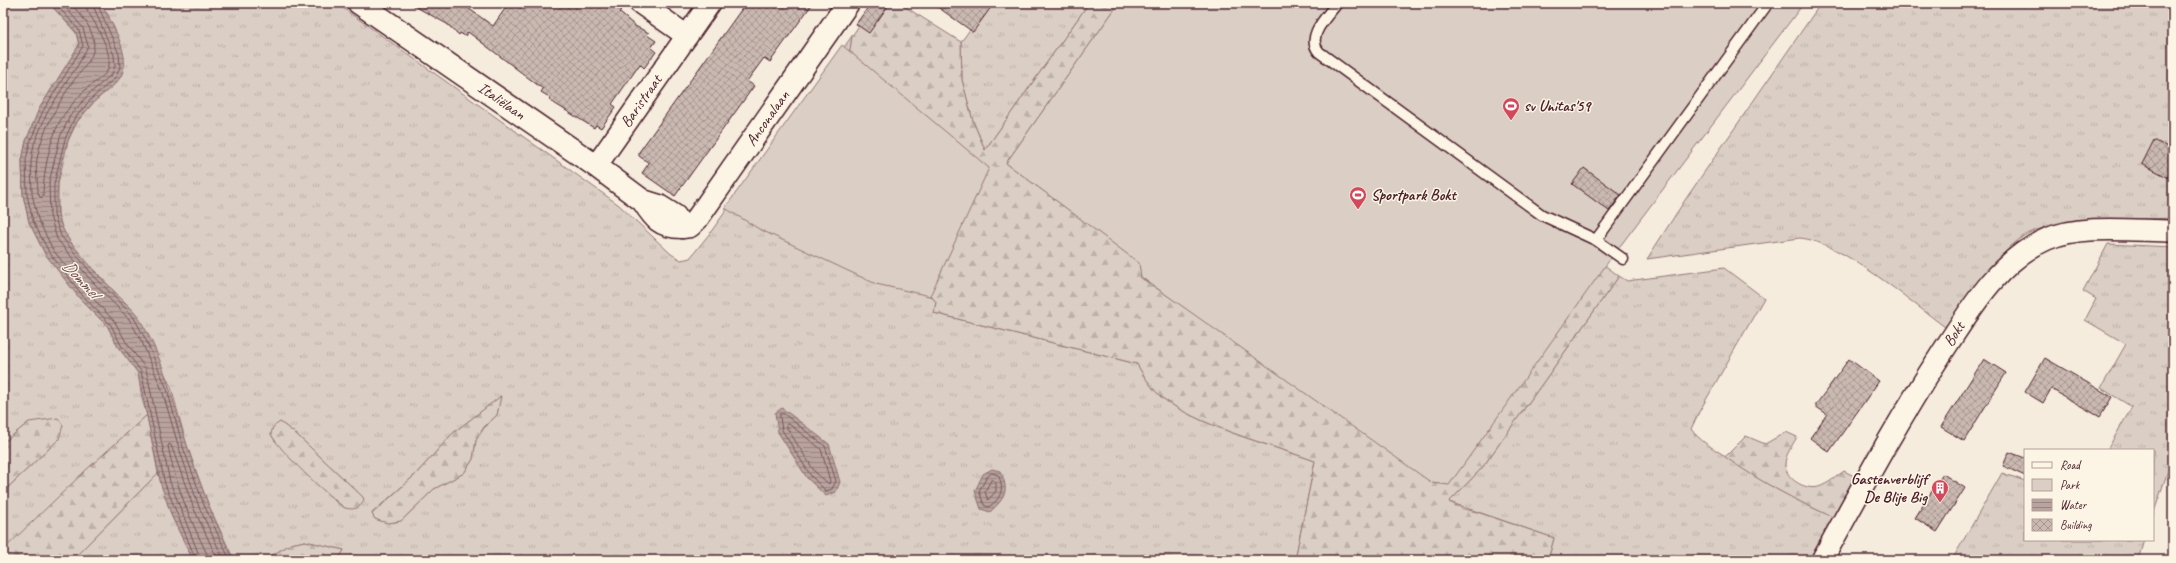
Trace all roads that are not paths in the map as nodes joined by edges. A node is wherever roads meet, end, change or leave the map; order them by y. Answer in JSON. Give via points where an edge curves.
{"nodes":[{"id":1,"x":360,"y":3,"type":"edge"},
{"id":2,"x":640,"y":3,"type":"edge"},
{"id":3,"x":710,"y":3,"type":"edge"},
{"id":4,"x":848,"y":3,"type":"edge"},
{"id":5,"x":1337,"y":3,"type":"edge"},
{"id":6,"x":1768,"y":3,"type":"edge"},
{"id":7,"x":687,"y":36,"type":"junction"},
{"id":8,"x":596,"y":166,"type":"junction"},
{"id":9,"x":682,"y":227,"type":"joint"},
{"id":10,"x":2173,"y":231,"type":"edge"},
{"id":11,"x":1596,"y":240,"type":"junction"},
{"id":12,"x":1623,"y":259,"type":"dead end"},
{"id":13,"x":1822,"y":560,"type":"edge"}],
"edges":[{"from":1,"to":8,"type":"street","name":"Italiëlaan"},
{"from":2,"to":7,"type":"street"},
{"from":3,"to":7,"type":"street","name":"Baristraat"},
{"from":4,"to":9,"type":"street","name":"Anconalaan","via":[[697,219],[690,226]]},
{"from":5,"to":11,"type":"lane","via":[[1315,33],[1315,44],[1319,52],[1542,215]]},
{"from":6,"to":11,"type":"lane"},
{"from":7,"to":8,"type":"street","name":"Baristraat"},
{"from":8,"to":9,"type":"street","name":"Italiëlaan","via":[[643,201],[653,216],[668,227]]},
{"from":10,"to":13,"type":"street","name":"Bokt","via":[[2066,233],[2047,239],[2020,254],[1983,294],[1926,377]]},
{"from":11,"to":12,"type":"lane"}]}
